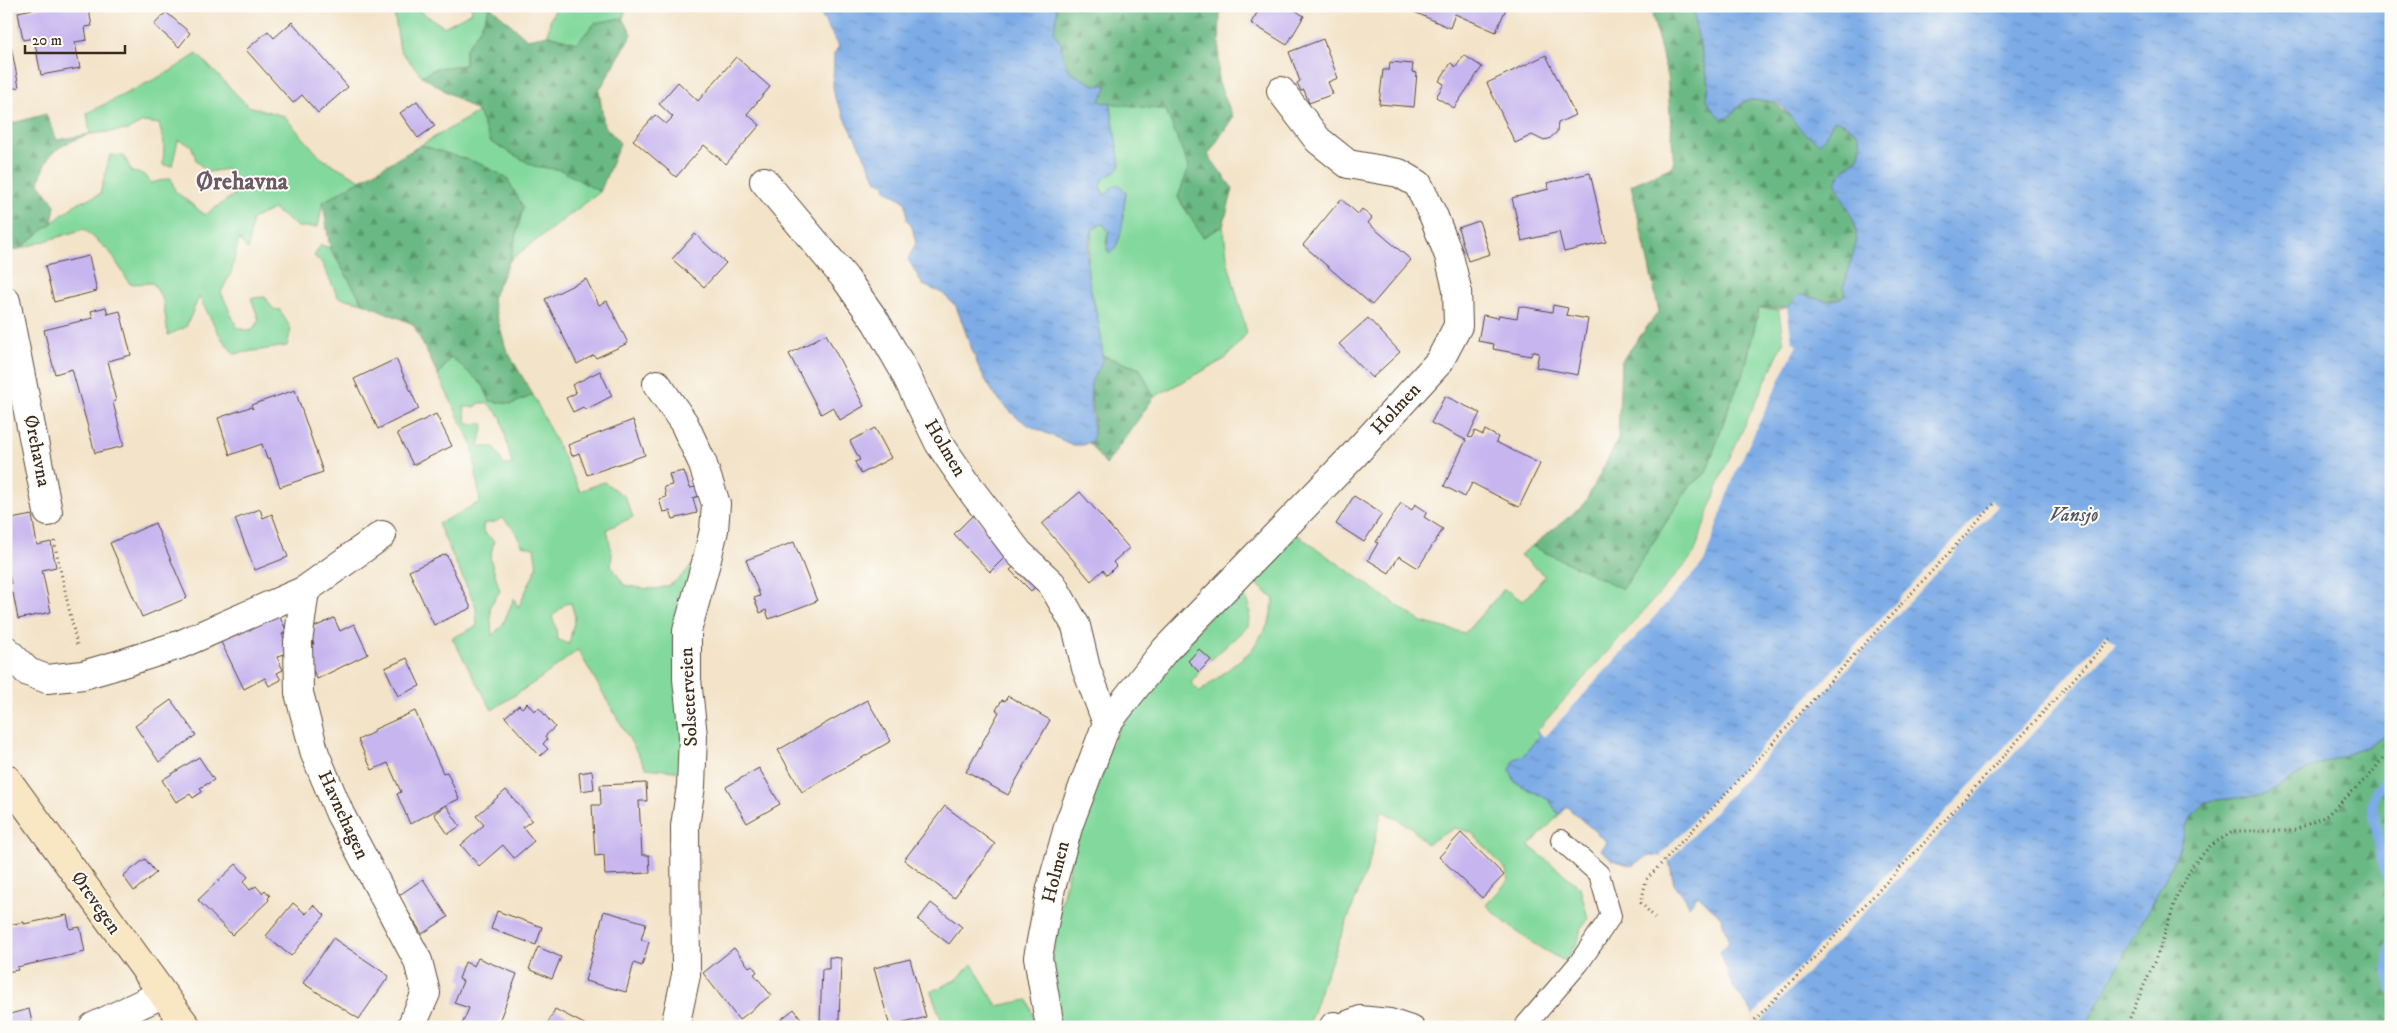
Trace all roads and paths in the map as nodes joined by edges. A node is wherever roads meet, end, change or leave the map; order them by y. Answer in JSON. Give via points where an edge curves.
{"nodes":[{"id":1,"x":1281,"y":92,"type":"dead end"},
{"id":2,"x":764,"y":181,"type":"dead end"},
{"id":3,"x":6,"y":301,"type":"edge"},
{"id":4,"x":657,"y":384,"type":"dead end"},
{"id":5,"x":1995,"y":503,"type":"dead end"},
{"id":6,"x":48,"y":512,"type":"joint"},
{"id":7,"x":382,"y":535,"type":"dead end"},
{"id":8,"x":305,"y":590,"type":"junction"},
{"id":9,"x":2111,"y":638,"type":"dead end"},
{"id":10,"x":6,"y":650,"type":"edge"},
{"id":11,"x":83,"y":674,"type":"junction"},
{"id":12,"x":1107,"y":723,"type":"junction"},
{"id":13,"x":2391,"y":747,"type":"edge"},
{"id":14,"x":6,"y":778,"type":"edge"},
{"id":15,"x":1561,"y":840,"type":"dead end"},
{"id":16,"x":1655,"y":918,"type":"dead end"},
{"id":17,"x":162,"y":994,"type":"junction"},
{"id":18,"x":93,"y":1027,"type":"edge"},
{"id":19,"x":187,"y":1027,"type":"edge"},
{"id":20,"x":411,"y":1027,"type":"edge"},
{"id":21,"x":675,"y":1027,"type":"edge"},
{"id":22,"x":1050,"y":1027,"type":"edge"},
{"id":23,"x":1334,"y":1027,"type":"edge"},
{"id":24,"x":1414,"y":1027,"type":"edge"},
{"id":25,"x":1524,"y":1027,"type":"edge"},
{"id":26,"x":1748,"y":1027,"type":"edge"},
{"id":27,"x":2126,"y":1027,"type":"edge"}],
"edges":[{"from":1,"to":12,"type":"street","name":"Holmen","via":[[1318,140],[1348,164],[1399,173],[1418,184],[1449,256],[1457,289],[1458,326],[1439,362],[1165,650]]},
{"from":2,"to":12,"type":"street","name":"Holmen","via":[[845,278],[876,322],[939,443],[974,494],[1019,554],[1052,584],[1076,626],[1086,668]]},
{"from":3,"to":6,"type":"street","name":"Ørehavna"},
{"from":4,"to":21,"type":"street","name":"Solseterveien","via":[[684,423],[716,504],[710,549],[687,631],[687,679],[693,736],[685,826],[686,975]]},
{"from":5,"to":16,"type":"path","via":[[1646,880],[1641,903]]},
{"from":6,"to":11,"type":"path"},
{"from":7,"to":8,"type":"street"},
{"from":8,"to":11,"type":"street","via":[[179,645]]},
{"from":8,"to":20,"type":"street","name":"Havnehagen","via":[[298,642],[299,693],[315,754],[340,814],[418,961],[426,993]]},
{"from":9,"to":26,"type":"path","via":[[1919,849]]},
{"from":10,"to":11,"type":"street","via":[[28,672],[47,679]]},
{"from":12,"to":22,"type":"street","name":"Holmen","via":[[1069,824],[1051,888],[1038,957]]},
{"from":13,"to":27,"type":"path","via":[[2371,774],[2326,816],[2293,831],[2234,831],[2210,846],[2193,865],[2177,896],[2159,951]]},
{"from":14,"to":17,"type":"street","name":"Ørevegen"},
{"from":15,"to":25,"type":"lane","via":[[1599,874],[1611,916],[1579,963]]},
{"from":17,"to":18,"type":"street"},
{"from":17,"to":19,"type":"street","name":"Ørevegen"},
{"from":23,"to":24,"type":"lane","via":[[1360,1016],[1390,1019]]}]}
